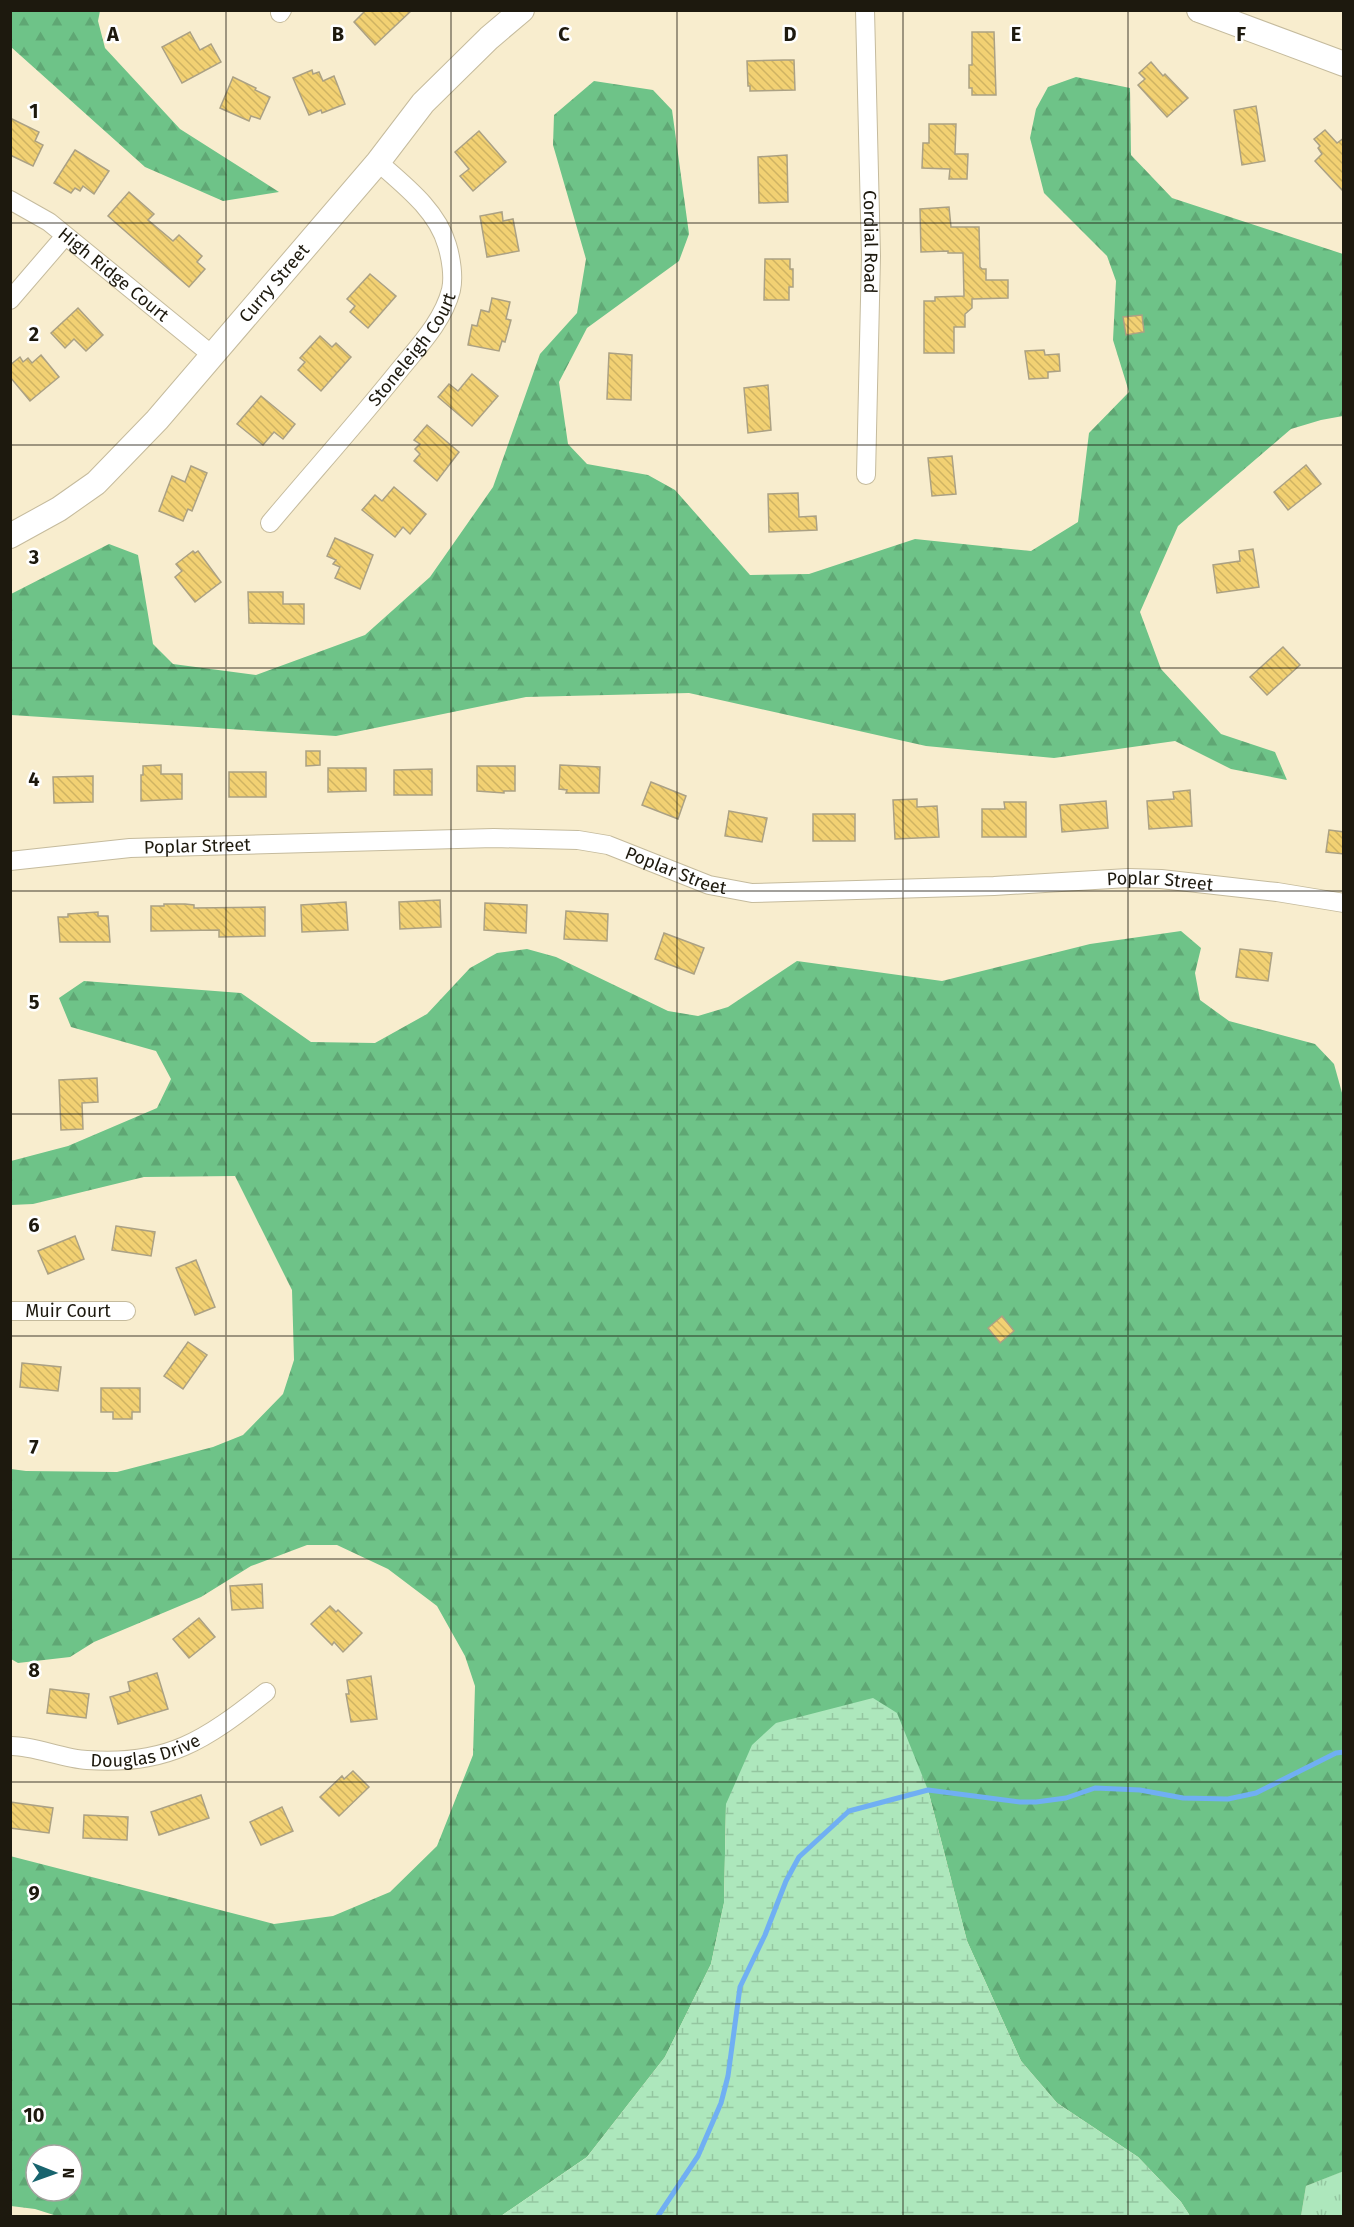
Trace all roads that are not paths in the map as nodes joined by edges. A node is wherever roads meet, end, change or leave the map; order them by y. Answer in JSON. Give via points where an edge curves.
{"nodes":[{"id":1,"x":522,"y":10,"type":"edge"},
{"id":2,"x":865,"y":10,"type":"edge"},
{"id":3,"x":1199,"y":10,"type":"edge"},
{"id":4,"x":1344,"y":64,"type":"edge"},
{"id":5,"x":378,"y":162,"type":"junction"},
{"id":6,"x":10,"y":200,"type":"edge"},
{"id":7,"x":65,"y":236,"type":"junction"},
{"id":8,"x":10,"y":300,"type":"edge"},
{"id":9,"x":212,"y":355,"type":"junction"},
{"id":10,"x":866,"y":475,"type":"dead end"},
{"id":11,"x":270,"y":523,"type":"dead end"},
{"id":12,"x":10,"y":537,"type":"edge"},
{"id":13,"x":10,"y":861,"type":"edge"},
{"id":14,"x":1344,"y":903,"type":"edge"},
{"id":15,"x":10,"y":1311,"type":"edge"},
{"id":16,"x":126,"y":1311,"type":"dead end"},
{"id":17,"x":266,"y":1692,"type":"dead end"},
{"id":18,"x":10,"y":1746,"type":"edge"}],
"edges":[{"from":1,"to":5,"type":"street","name":"Curry Street","via":[[423,103]]},
{"from":2,"to":10,"type":"street","name":"Cordial Road","via":[[871,256]]},
{"from":3,"to":4,"type":"street"},
{"from":5,"to":9,"type":"street","name":"Curry Street"},
{"from":5,"to":11,"type":"street","name":"Stoneleigh Court","via":[[417,197],[435,221],[447,244],[451,290],[435,326]]},
{"from":6,"to":7,"type":"street","name":"High Ridge Court"},
{"from":7,"to":8,"type":"street"},
{"from":7,"to":9,"type":"street","name":"High Ridge Court"},
{"from":9,"to":12,"type":"street","name":"Curry Street","via":[[96,483]]},
{"from":13,"to":14,"type":"street","name":"Poplar Street","via":[[130,848],[494,838],[578,840],[608,844],[709,885],[752,893],[1128,878],[1277,892]]},
{"from":15,"to":16,"type":"street","name":"Muir Court"},
{"from":17,"to":18,"type":"street","name":"Douglas Drive","via":[[228,1722],[188,1746],[160,1756],[87,1760]]}]}
